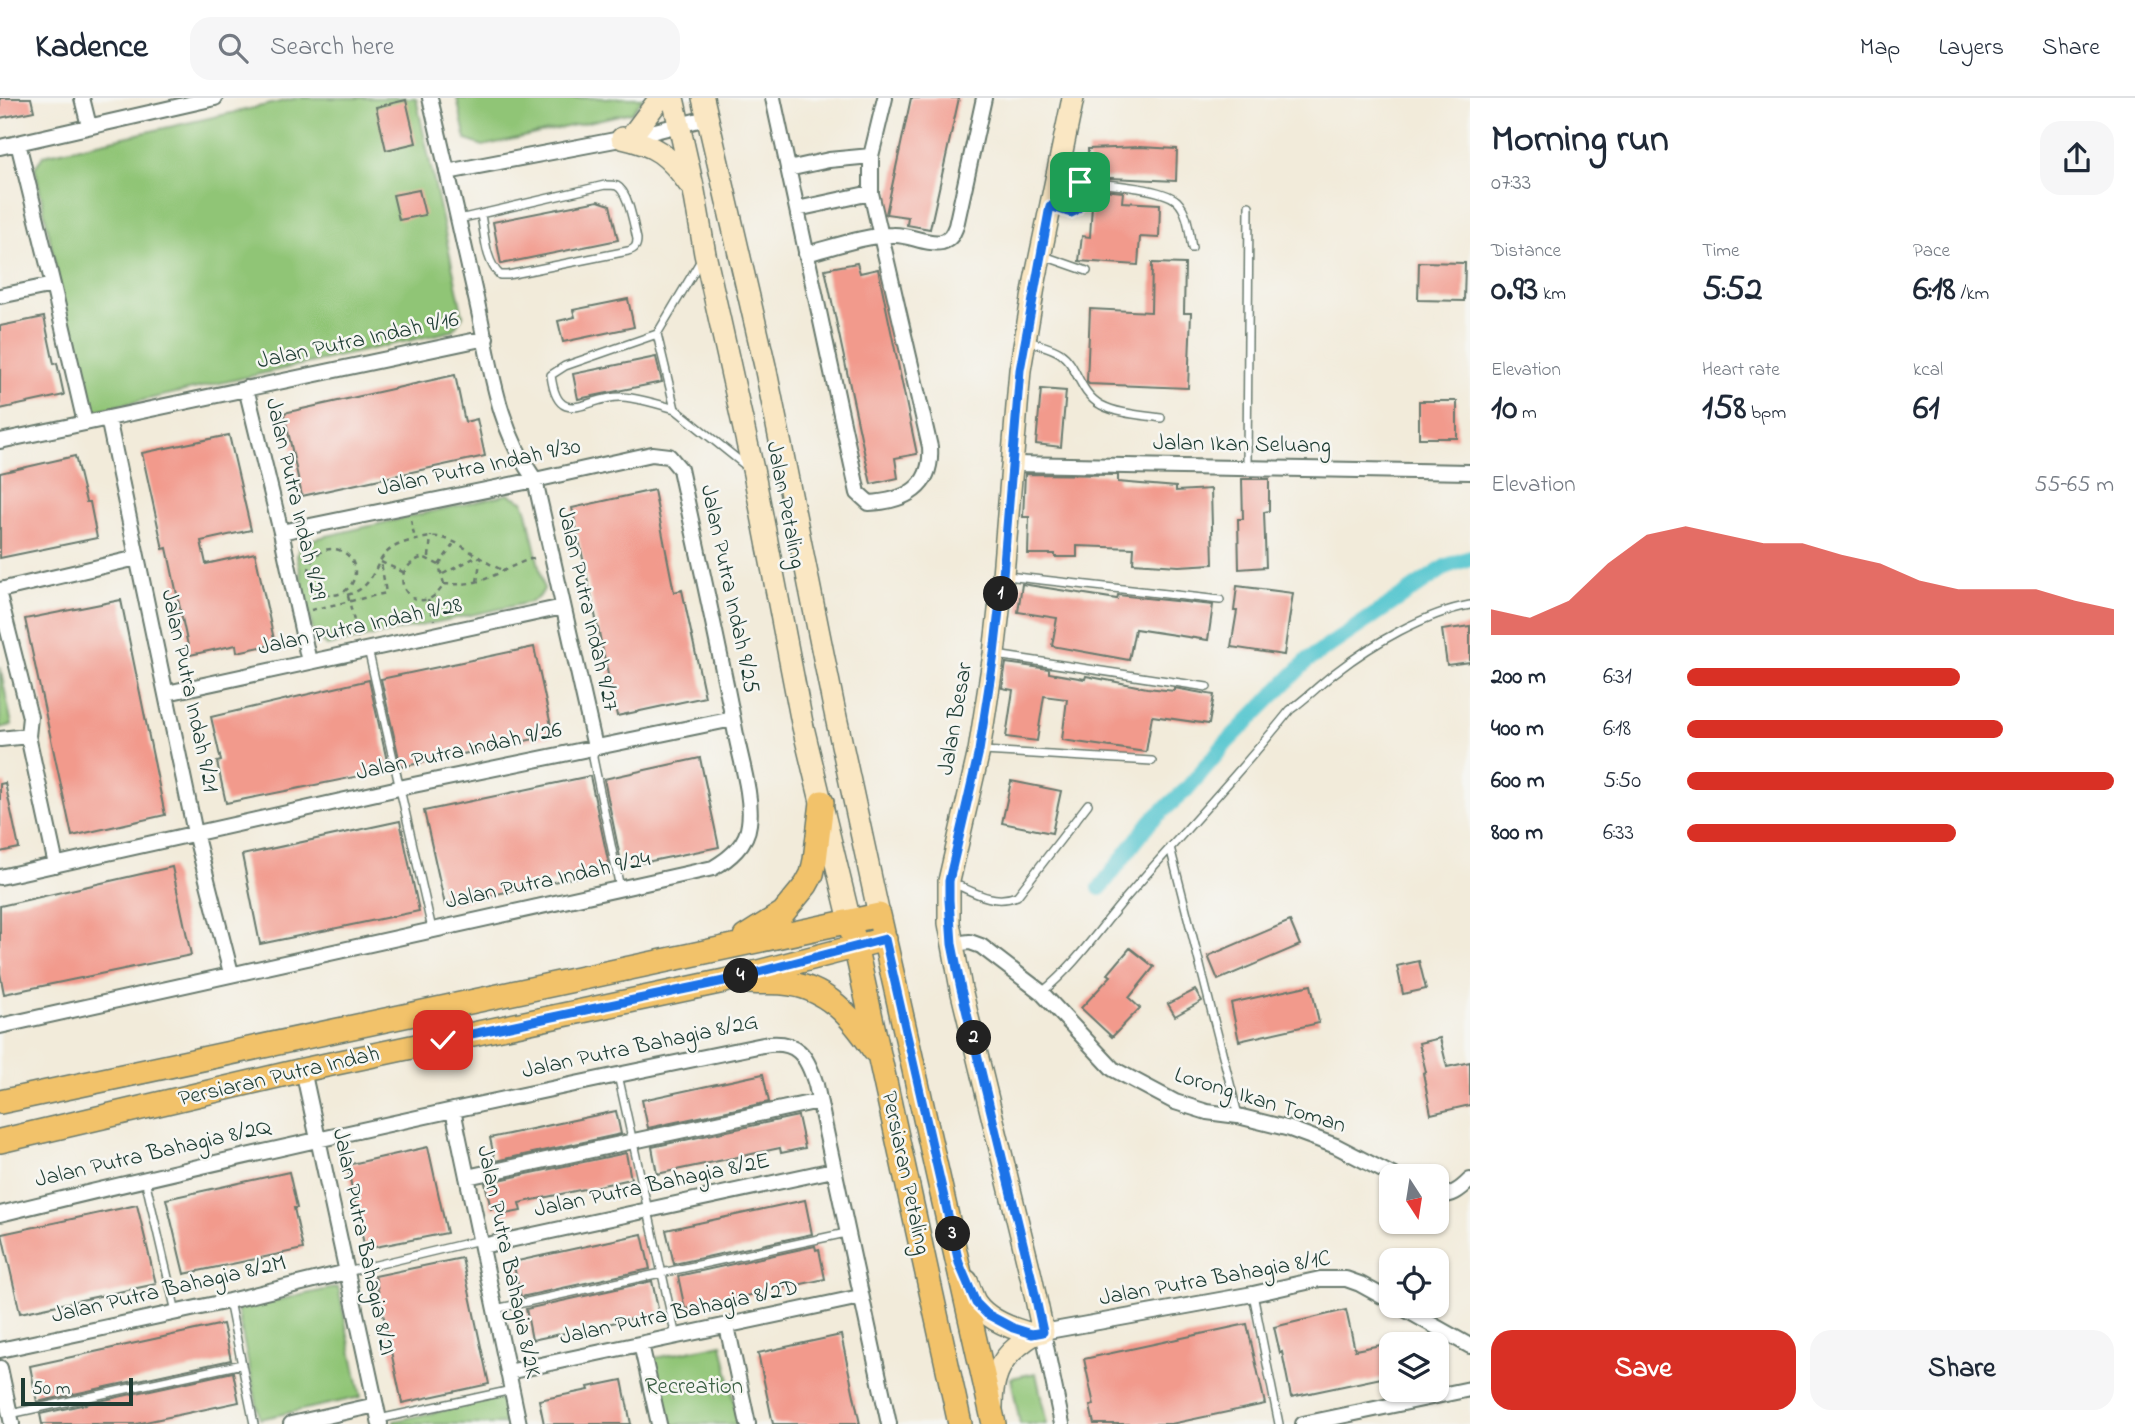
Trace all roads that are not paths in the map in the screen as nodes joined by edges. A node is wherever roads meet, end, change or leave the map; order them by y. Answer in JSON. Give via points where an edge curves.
{"nodes":[{"id":1,"x":82,"y":98,"type":"edge"},
{"id":2,"x":215,"y":98,"type":"edge"},
{"id":3,"x":430,"y":98,"type":"edge"},
{"id":4,"x":660,"y":98,"type":"edge"},
{"id":5,"x":673,"y":98,"type":"edge"},
{"id":6,"x":773,"y":98,"type":"edge"},
{"id":7,"x":886,"y":98,"type":"edge"},
{"id":8,"x":984,"y":98,"type":"edge"},
{"id":9,"x":1073,"y":98,"type":"edge"},
{"id":10,"x":705,"y":108,"type":"edge"},
{"id":11,"x":679,"y":124,"type":"junction"},
{"id":12,"x":89,"y":126,"type":"junction"},
{"id":13,"x":626,"y":137,"type":"junction"},
{"id":14,"x":18,"y":143,"type":"junction"},
{"id":15,"x":0,"y":147,"type":"edge"},
{"id":16,"x":1060,"y":151,"type":"junction"},
{"id":17,"x":872,"y":156,"type":"junction"},
{"id":18,"x":788,"y":169,"type":"junction"},
{"id":19,"x":447,"y":172,"type":"junction"},
{"id":20,"x":1080,"y":182,"type":"junction"},
{"id":21,"x":694,"y":191,"type":"junction"},
{"id":22,"x":872,"y":193,"type":"junction"},
{"id":23,"x":1050,"y":206,"type":"junction"},
{"id":24,"x":1249,"y":206,"type":"dead end"},
{"id":25,"x":797,"y":209,"type":"junction"},
{"id":26,"x":481,"y":215,"type":"junction"},
{"id":27,"x":459,"y":219,"type":"junction"},
{"id":28,"x":882,"y":235,"type":"junction"},
{"id":29,"x":1192,"y":248,"type":"dead end"},
{"id":30,"x":705,"y":254,"type":"junction"},
{"id":31,"x":806,"y":254,"type":"junction"},
{"id":32,"x":1040,"y":254,"type":"junction"},
{"id":33,"x":1087,"y":271,"type":"dead end"},
{"id":34,"x":52,"y":285,"type":"junction"},
{"id":35,"x":0,"y":296,"type":"edge"},
{"id":36,"x":657,"y":334,"type":"junction"},
{"id":37,"x":485,"y":338,"type":"junction"},
{"id":38,"x":1025,"y":340,"type":"junction"},
{"id":39,"x":246,"y":388,"type":"junction"},
{"id":40,"x":675,"y":409,"type":"junction"},
{"id":41,"x":108,"y":418,"type":"junction"},
{"id":42,"x":1161,"y":418,"type":"dead end"},
{"id":43,"x":85,"y":423,"type":"junction"},
{"id":44,"x":0,"y":441,"type":"edge"},
{"id":45,"x":1013,"y":464,"type":"junction"},
{"id":46,"x":1247,"y":467,"type":"junction"},
{"id":47,"x":680,"y":469,"type":"joint"},
{"id":48,"x":1470,"y":472,"type":"edge"},
{"id":49,"x":754,"y":474,"type":"junction"},
{"id":50,"x":535,"y":480,"type":"junction"},
{"id":51,"x":281,"y":532,"type":"junction"},
{"id":52,"x":137,"y":558,"type":"junction"},
{"id":53,"x":1003,"y":575,"type":"junction"},
{"id":54,"x":0,"y":590,"type":"edge"},
{"id":55,"x":0,"y":599,"type":"edge"},
{"id":56,"x":1220,"y":600,"type":"dead end"},
{"id":57,"x":1470,"y":605,"type":"edge"},
{"id":58,"x":563,"y":607,"type":"junction"},
{"id":59,"x":363,"y":644,"type":"junction"},
{"id":60,"x":994,"y":654,"type":"junction"},
{"id":61,"x":309,"y":662,"type":"junction"},
{"id":62,"x":1206,"y":688,"type":"dead end"},
{"id":63,"x":167,"y":693,"type":"junction"},
{"id":64,"x":733,"y":719,"type":"junction"},
{"id":65,"x":28,"y":736,"type":"junction"},
{"id":66,"x":0,"y":738,"type":"edge"},
{"id":67,"x":595,"y":747,"type":"junction"},
{"id":68,"x":979,"y":751,"type":"junction"},
{"id":69,"x":1152,"y":761,"type":"dead end"},
{"id":70,"x":399,"y":788,"type":"junction"},
{"id":71,"x":822,"y":802,"type":"junction"},
{"id":72,"x":1087,"y":804,"type":"dead end"},
{"id":73,"x":195,"y":833,"type":"junction"},
{"id":74,"x":1170,"y":847,"type":"junction"},
{"id":75,"x":56,"y":865,"type":"junction"},
{"id":76,"x":0,"y":877,"type":"edge"},
{"id":77,"x":949,"y":881,"type":"junction"},
{"id":78,"x":620,"y":888,"type":"junction"},
{"id":79,"x":879,"y":915,"type":"junction"},
{"id":80,"x":850,"y":921,"type":"junction"},
{"id":81,"x":432,"y":929,"type":"junction"},
{"id":82,"x":885,"y":939,"type":"junction"},
{"id":83,"x":952,"y":944,"type":"junction"},
{"id":84,"x":855,"y":946,"type":"junction"},
{"id":85,"x":716,"y":949,"type":"junction"},
{"id":86,"x":231,"y":973,"type":"junction"},
{"id":87,"x":724,"y":981,"type":"junction"},
{"id":88,"x":1041,"y":992,"type":"junction"},
{"id":89,"x":0,"y":1026,"type":"edge"},
{"id":90,"x":880,"y":1058,"type":"junction"},
{"id":91,"x":158,"y":1067,"type":"junction"},
{"id":92,"x":303,"y":1070,"type":"junction"},
{"id":93,"x":618,"y":1074,"type":"junction"},
{"id":94,"x":819,"y":1101,"type":"junction"},
{"id":95,"x":0,"y":1103,"type":"edge"},
{"id":96,"x":155,"y":1105,"type":"junction"},
{"id":97,"x":453,"y":1110,"type":"junction"},
{"id":98,"x":1238,"y":1116,"type":"junction"},
{"id":99,"x":317,"y":1139,"type":"junction"},
{"id":100,"x":0,"y":1140,"type":"edge"},
{"id":101,"x":633,"y":1142,"type":"junction"},
{"id":102,"x":1379,"y":1168,"type":"edge"},
{"id":103,"x":833,"y":1170,"type":"junction"},
{"id":104,"x":467,"y":1177,"type":"junction"},
{"id":105,"x":145,"y":1178,"type":"junction"},
{"id":106,"x":1470,"y":1180,"type":"edge"},
{"id":107,"x":1449,"y":1195,"type":"edge"},
{"id":108,"x":648,"y":1210,"type":"junction"},
{"id":109,"x":0,"y":1214,"type":"edge"},
{"id":110,"x":846,"y":1233,"type":"junction"},
{"id":111,"x":481,"y":1243,"type":"junction"},
{"id":112,"x":959,"y":1263,"type":"junction"},
{"id":113,"x":347,"y":1272,"type":"junction"},
{"id":114,"x":662,"y":1272,"type":"junction"},
{"id":115,"x":1253,"y":1294,"type":"junction"},
{"id":116,"x":1379,"y":1294,"type":"edge"},
{"id":117,"x":860,"y":1297,"type":"junction"},
{"id":118,"x":229,"y":1301,"type":"junction"},
{"id":119,"x":495,"y":1309,"type":"junction"},
{"id":120,"x":176,"y":1312,"type":"junction"},
{"id":121,"x":1420,"y":1318,"type":"edge"},
{"id":122,"x":727,"y":1326,"type":"junction"},
{"id":123,"x":1037,"y":1333,"type":"junction"},
{"id":124,"x":677,"y":1337,"type":"junction"},
{"id":125,"x":642,"y":1344,"type":"junction"},
{"id":126,"x":1470,"y":1346,"type":"edge"},
{"id":127,"x":0,"y":1350,"type":"edge"},
{"id":128,"x":242,"y":1364,"type":"junction"},
{"id":129,"x":0,"y":1368,"type":"edge"},
{"id":130,"x":508,"y":1372,"type":"junction"},
{"id":131,"x":1470,"y":1389,"type":"edge"},
{"id":132,"x":512,"y":1390,"type":"junction"},
{"id":133,"x":378,"y":1416,"type":"edge"},
{"id":134,"x":993,"y":1418,"type":"edge"},
{"id":135,"x":11,"y":1419,"type":"edge"},
{"id":136,"x":254,"y":1424,"type":"edge"},
{"id":137,"x":291,"y":1424,"type":"edge"},
{"id":138,"x":519,"y":1424,"type":"edge"},
{"id":139,"x":659,"y":1424,"type":"edge"},
{"id":140,"x":748,"y":1424,"type":"edge"},
{"id":141,"x":889,"y":1424,"type":"edge"},
{"id":142,"x":960,"y":1424,"type":"edge"},
{"id":143,"x":1062,"y":1424,"type":"edge"},
{"id":144,"x":1279,"y":1424,"type":"edge"},
{"id":145,"x":1306,"y":1424,"type":"edge"}],
"edges":[{"from":1,"to":12,"type":"street"},
{"from":2,"to":12,"type":"street"},
{"from":3,"to":19,"type":"street","name":"Jalan Putra Indah 9/16"},
{"from":4,"to":13,"type":"main road"},
{"from":5,"to":11,"type":"main road","name":"Jalan Petaling"},
{"from":6,"to":18,"type":"street"},
{"from":7,"to":17,"type":"street"},
{"from":8,"to":28,"type":"street","via":[[953,234],[939,243]]},
{"from":9,"to":16,"type":"main road","name":"Jalan Besar"},
{"from":10,"to":11,"type":"street"},
{"from":10,"to":79,"type":"main road","name":"Jalan Petaling","via":[[765,366]]},
{"from":11,"to":13,"type":"street"},
{"from":11,"to":21,"type":"main road","name":"Jalan Petaling"},
{"from":12,"to":14,"type":"street"},
{"from":13,"to":19,"type":"street"},
{"from":13,"to":21,"type":"main road","via":[[657,149]]},
{"from":14,"to":15,"type":"street"},
{"from":14,"to":34,"type":"street"},
{"from":16,"to":20,"type":"lane"},
{"from":16,"to":23,"type":"main road","name":"Jalan Besar"},
{"from":17,"to":18,"type":"street"},
{"from":17,"to":22,"type":"street"},
{"from":18,"to":25,"type":"street"},
{"from":19,"to":27,"type":"street","name":"Jalan Putra Indah 9/16"},
{"from":20,"to":23,"type":"lane","via":[[1077,211]]},
{"from":20,"to":29,"type":"lane","via":[[1167,194],[1186,216]]},
{"from":21,"to":30,"type":"main road","name":"Jalan Petaling"},
{"from":22,"to":25,"type":"street"},
{"from":22,"to":28,"type":"street"},
{"from":23,"to":32,"type":"main road","name":"Jalan Besar"},
{"from":24,"to":46,"type":"lane"},
{"from":25,"to":31,"type":"street"},
{"from":26,"to":26,"type":"lane","via":[[614,186],[627,198],[637,245],[621,253],[500,275],[490,261]]},
{"from":26,"to":27,"type":"lane"},
{"from":27,"to":37,"type":"street","name":"Jalan Putra Indah 9/16"},
{"from":28,"to":31,"type":"street"},
{"from":28,"to":31,"type":"street","via":[[930,447],[928,471],[906,497],[869,503],[858,492]]},
{"from":30,"to":36,"type":"lane"},
{"from":30,"to":49,"type":"main road","name":"Jalan Petaling"},
{"from":32,"to":33,"type":"lane"},
{"from":32,"to":38,"type":"main road","name":"Jalan Besar"},
{"from":34,"to":35,"type":"street"},
{"from":34,"to":43,"type":"street"},
{"from":36,"to":40,"type":"lane"},
{"from":36,"to":40,"type":"lane","via":[[565,366],[551,375],[553,393],[573,408],[620,397]]},
{"from":37,"to":39,"type":"street","name":"Jalan Putra Indah 9/16"},
{"from":37,"to":50,"type":"street","via":[[509,434]]},
{"from":38,"to":42,"type":"lane","via":[[1062,354],[1084,391],[1100,405]]},
{"from":38,"to":45,"type":"main road","name":"Jalan Besar"},
{"from":39,"to":41,"type":"street","name":"Jalan Putra Indah 9/16"},
{"from":39,"to":51,"type":"street","name":"Jalan Putra Indah 9/29"},
{"from":40,"to":49,"type":"lane"},
{"from":41,"to":43,"type":"street","name":"Jalan Putra Indah 9/16"},
{"from":41,"to":52,"type":"street","name":"Jalan Putra Indah 9/21"},
{"from":43,"to":44,"type":"street","name":"Jalan Putra Indah 9/16"},
{"from":45,"to":46,"type":"street","name":"Jalan Ikan Seluang"},
{"from":45,"to":53,"type":"main road","name":"Jalan Besar"},
{"from":46,"to":48,"type":"street","name":"Jalan Ikan Seluang"},
{"from":47,"to":50,"type":"street","name":"Jalan Putra Indah 9/30","via":[[670,456],[652,454]]},
{"from":47,"to":64,"type":"street","name":"Jalan Putra Indah 9/25"},
{"from":49,"to":71,"type":"main road","name":"Jalan Petaling","via":[[802,723]]},
{"from":50,"to":51,"type":"street","name":"Jalan Putra Indah 9/30"},
{"from":50,"to":58,"type":"street","name":"Jalan Putra Indah 9/27"},
{"from":51,"to":61,"type":"street","name":"Jalan Putra Indah 9/29"},
{"from":52,"to":54,"type":"street"},
{"from":52,"to":63,"type":"street","name":"Jalan Putra Indah 9/21"},
{"from":53,"to":56,"type":"lane"},
{"from":53,"to":60,"type":"main road","name":"Jalan Besar"},
{"from":55,"to":65,"type":"street","via":[[30,717]]},
{"from":57,"to":74,"type":"lane","via":[[1405,627],[1335,672],[1290,710]]},
{"from":58,"to":59,"type":"street","name":"Jalan Putra Indah 9/28"},
{"from":58,"to":67,"type":"street","name":"Jalan Putra Indah 9/27"},
{"from":59,"to":61,"type":"street","name":"Jalan Putra Indah 9/28"},
{"from":59,"to":70,"type":"lane"},
{"from":60,"to":62,"type":"lane"},
{"from":60,"to":68,"type":"main road","name":"Jalan Besar"},
{"from":61,"to":63,"type":"street","name":"Jalan Putra Indah 9/28"},
{"from":63,"to":73,"type":"street","name":"Jalan Putra Indah 9/21"},
{"from":64,"to":67,"type":"street","name":"Jalan Putra Indah 9/26"},
{"from":64,"to":78,"type":"street","name":"Jalan Putra Indah 9/24","via":[[748,803],[747,833],[734,852],[713,868]]},
{"from":65,"to":66,"type":"street"},
{"from":65,"to":75,"type":"street"},
{"from":67,"to":70,"type":"street","name":"Jalan Putra Indah 9/26"},
{"from":67,"to":78,"type":"lane","via":[[593,758]]},
{"from":68,"to":69,"type":"lane"},
{"from":68,"to":77,"type":"main road","name":"Jalan Besar"},
{"from":70,"to":73,"type":"street","name":"Jalan Putra Indah 9/26"},
{"from":70,"to":81,"type":"lane"},
{"from":71,"to":80,"type":"main road","name":"Jalan Petaling"},
{"from":71,"to":85,"type":"main road","via":[[816,860],[800,895],[769,923]]},
{"from":72,"to":77,"type":"lane","via":[[1017,896],[992,900]]},
{"from":73,"to":75,"type":"street","name":"Jalan Putra Indah 9/26"},
{"from":73,"to":86,"type":"street","name":"Jalan Putra Indah 9/21"},
{"from":74,"to":88,"type":"lane","via":[[1091,942]]},
{"from":74,"to":98,"type":"lane"},
{"from":75,"to":76,"type":"street","name":"Jalan Putra Indah 9/26"},
{"from":77,"to":83,"type":"main road","name":"Jalan Besar"},
{"from":78,"to":81,"type":"street","name":"Jalan Putra Indah 9/24"},
{"from":79,"to":80,"type":"main road","name":"Persiaran Putra Indah"},
{"from":79,"to":82,"type":"main road","name":"Persiaran Petaling"},
{"from":80,"to":84,"type":"main road","name":"Persiaran Petaling"},
{"from":80,"to":85,"type":"main road","name":"Persiaran Putra Indah"},
{"from":81,"to":86,"type":"street","name":"Jalan Putra Indah 9/24"},
{"from":82,"to":84,"type":"main road","name":"Persiaran Putra Indah"},
{"from":82,"to":112,"type":"main road","name":"Persiaran Petaling"},
{"from":83,"to":88,"type":"street","name":"Lorong Ikan Toman","via":[[981,946]]},
{"from":83,"to":123,"type":"main road","name":"Jalan Besar"},
{"from":84,"to":87,"type":"main road","name":"Persiaran Putra Indah"},
{"from":84,"to":90,"type":"main road","name":"Persiaran Petaling"},
{"from":85,"to":91,"type":"main road","name":"Persiaran Putra Indah"},
{"from":86,"to":89,"type":"street","name":"Jalan Putra Indah 9/24"},
{"from":87,"to":90,"type":"main road","via":[[783,983],[817,992],[846,1013]]},
{"from":87,"to":92,"type":"main road","name":"Persiaran Putra Indah"},
{"from":88,"to":98,"type":"street","name":"Lorong Ikan Toman","via":[[1113,1069],[1175,1102]]},
{"from":90,"to":142,"type":"main road","name":"Persiaran Petaling"},
{"from":91,"to":95,"type":"main road","name":"Persiaran Putra Indah"},
{"from":91,"to":96,"type":"main road","via":[[101,1088],[92,1099],[99,1107]]},
{"from":92,"to":96,"type":"main road","name":"Persiaran Putra Indah"},
{"from":92,"to":99,"type":"street","name":"Jalan Putra Bahagia 8/2I"},
{"from":93,"to":94,"type":"street","name":"Jalan Putra Bahagia 8/2G","via":[[786,1044],[796,1048],[811,1068]]},
{"from":93,"to":97,"type":"street","name":"Jalan Putra Bahagia 8/2G"},
{"from":93,"to":101,"type":"lane"},
{"from":94,"to":101,"type":"street"},
{"from":94,"to":103,"type":"street","name":"Jalan Putra Bahagia 8/2G"},
{"from":95,"to":100,"type":"main road","via":[[56,1098],[66,1105],[58,1119],[17,1129]]},
{"from":96,"to":100,"type":"main road","name":"Persiaran Putra Indah"},
{"from":97,"to":99,"type":"street","name":"Jalan Putra Bahagia 8/2G"},
{"from":97,"to":104,"type":"street","name":"Jalan Putra Bahagia 8/2K"},
{"from":98,"to":102,"type":"street","name":"Lorong Ikan Toman","via":[[1336,1146]]},
{"from":99,"to":105,"type":"street","name":"Jalan Putra Bahagia 8/2Q"},
{"from":99,"to":113,"type":"street","name":"Jalan Putra Bahagia 8/2I"},
{"from":101,"to":104,"type":"street"},
{"from":101,"to":108,"type":"lane"},
{"from":103,"to":108,"type":"street","name":"Jalan Putra Bahagia 8/2E"},
{"from":103,"to":110,"type":"street","name":"Jalan Putra Bahagia 8/2G"},
{"from":104,"to":111,"type":"street","name":"Jalan Putra Bahagia 8/2K"},
{"from":105,"to":109,"type":"street","name":"Jalan Putra Bahagia 8/2Q"},
{"from":105,"to":120,"type":"lane"},
{"from":106,"to":107,"type":"street"},
{"from":108,"to":111,"type":"street","name":"Jalan Putra Bahagia 8/2E"},
{"from":108,"to":114,"type":"lane"},
{"from":110,"to":114,"type":"lane"},
{"from":110,"to":117,"type":"street","name":"Jalan Putra Bahagia 8/2G"},
{"from":111,"to":113,"type":"lane"},
{"from":111,"to":119,"type":"street","name":"Jalan Putra Bahagia 8/2K"},
{"from":112,"to":123,"type":"main road","via":[[976,1303],[987,1314]]},
{"from":112,"to":134,"type":"main road","name":"Persiaran Petaling"},
{"from":113,"to":118,"type":"street","name":"Jalan Putra Bahagia 8/2M"},
{"from":113,"to":133,"type":"street","name":"Jalan Putra Bahagia 8/2I"},
{"from":114,"to":119,"type":"lane"},
{"from":114,"to":124,"type":"lane"},
{"from":115,"to":116,"type":"street","name":"Jalan Putra Bahagia 8/1C","via":[[1320,1279],[1346,1279]]},
{"from":115,"to":123,"type":"street","name":"Jalan Putra Bahagia 8/1C"},
{"from":115,"to":144,"type":"lane"},
{"from":117,"to":122,"type":"street","name":"Jalan Putra Bahagia 8/2D"},
{"from":117,"to":141,"type":"street","name":"Jalan Putra Bahagia 8/2G"},
{"from":118,"to":120,"type":"street","name":"Jalan Putra Bahagia 8/2M"},
{"from":118,"to":128,"type":"lane"},
{"from":119,"to":130,"type":"street","name":"Jalan Putra Bahagia 8/2K"},
{"from":120,"to":127,"type":"street","name":"Jalan Putra Bahagia 8/2M"},
{"from":121,"to":126,"type":"street"},
{"from":122,"to":124,"type":"street","name":"Jalan Putra Bahagia 8/2D"},
{"from":122,"to":140,"type":"street"},
{"from":123,"to":134,"type":"main road","via":[[1000,1365],[992,1392]]},
{"from":123,"to":143,"type":"street"},
{"from":124,"to":125,"type":"street","name":"Jalan Putra Bahagia 8/2D"},
{"from":125,"to":130,"type":"street","name":"Jalan Putra Bahagia 8/2D"},
{"from":125,"to":139,"type":"street"},
{"from":128,"to":135,"type":"lane"},
{"from":128,"to":136,"type":"lane"},
{"from":129,"to":135,"type":"street"},
{"from":130,"to":132,"type":"street","name":"Jalan Putra Bahagia 8/2K"},
{"from":131,"to":145,"type":"street"},
{"from":132,"to":133,"type":"lane"},
{"from":132,"to":138,"type":"street","name":"Jalan Putra Bahagia 8/2K"},
{"from":133,"to":137,"type":"street"}]}
